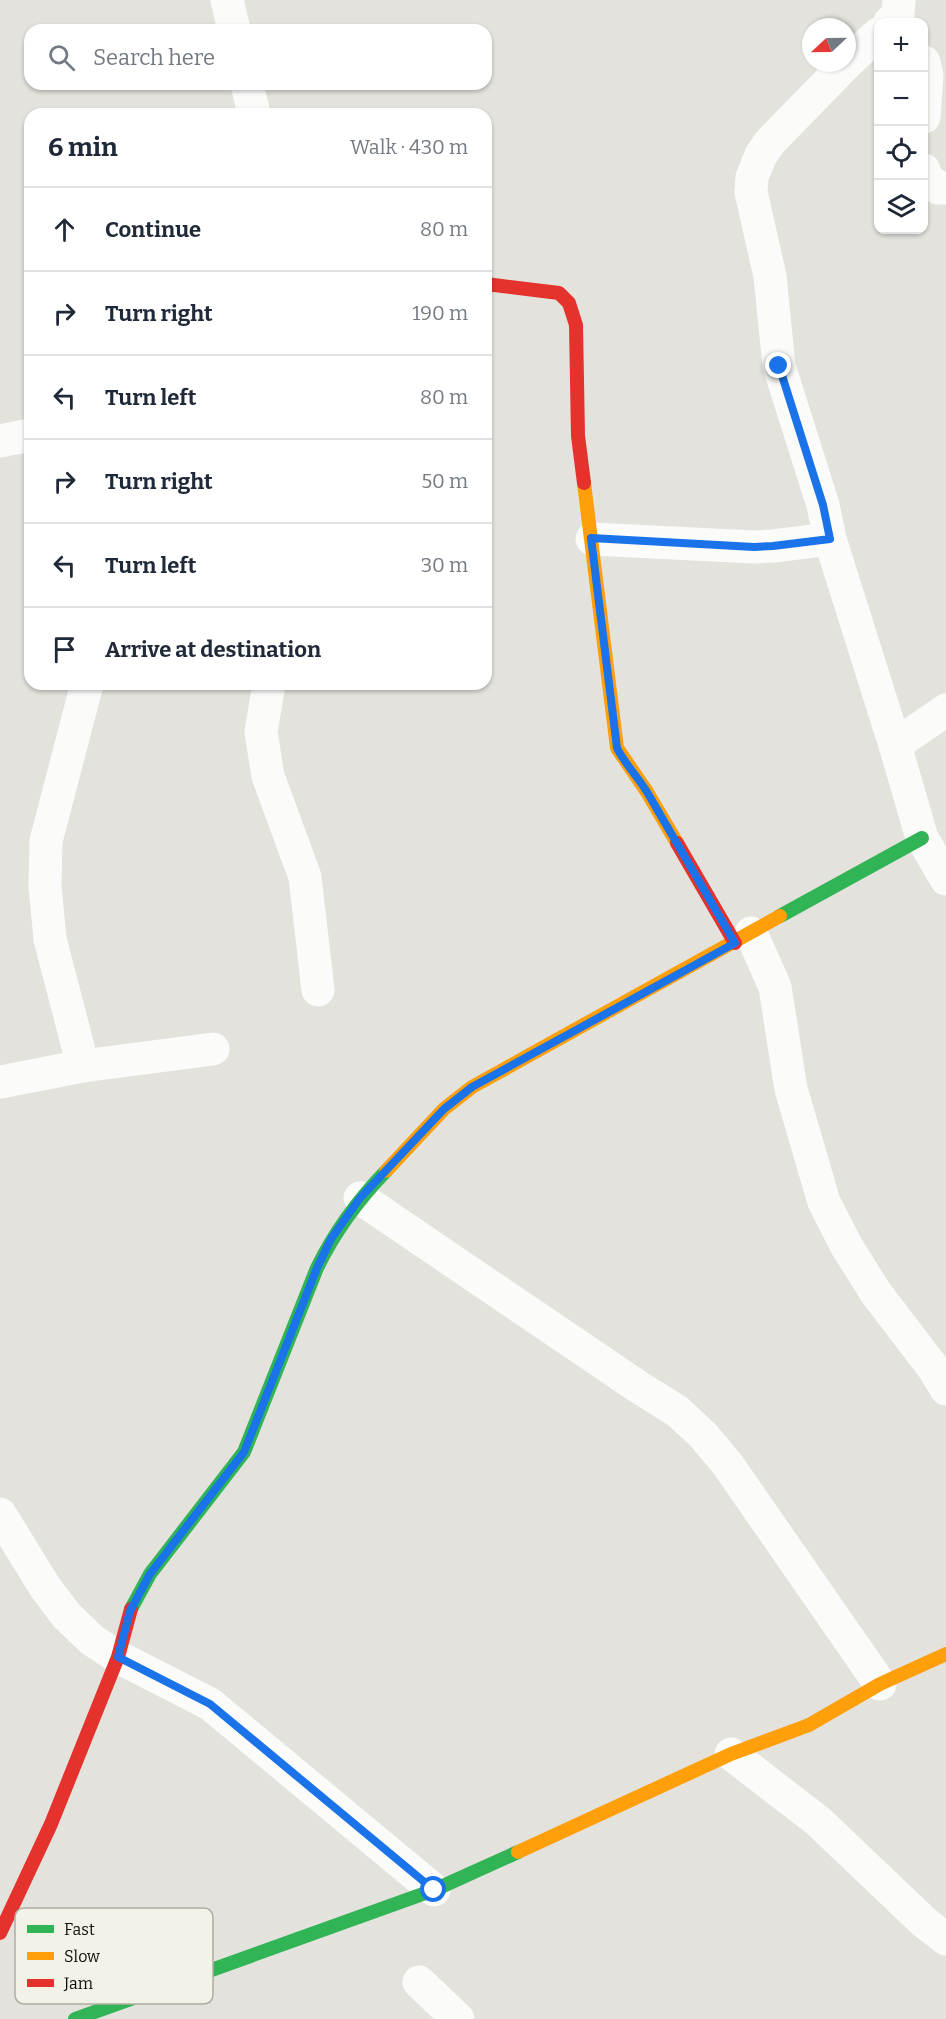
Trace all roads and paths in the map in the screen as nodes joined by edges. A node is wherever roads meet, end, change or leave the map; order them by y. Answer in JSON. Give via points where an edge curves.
{"nodes":[{"id":1,"x":227,"y":0,"type":"edge"},
{"id":2,"x":233,"y":24,"type":"edge"},
{"id":3,"x":874,"y":38,"type":"edge"},
{"id":4,"x":856,"y":55,"type":"edge"},
{"id":5,"x":838,"y":72,"type":"edge"},
{"id":6,"x":248,"y":90,"type":"edge"},
{"id":7,"x":253,"y":108,"type":"edge"},
{"id":8,"x":928,"y":179,"type":"edge"},
{"id":9,"x":946,"y":188,"type":"edge"},
{"id":10,"x":492,"y":285,"type":"edge"},
{"id":11,"x":24,"y":436,"type":"edge"},
{"id":12,"x":0,"y":441,"type":"edge"},
{"id":13,"x":591,"y":538,"type":"junction"},
{"id":14,"x":830,"y":539,"type":"junction"},
{"id":15,"x":85,"y":690,"type":"edge"},
{"id":16,"x":268,"y":690,"type":"edge"},
{"id":17,"x":946,"y":710,"type":"edge"},
{"id":18,"x":895,"y":746,"type":"junction"},
{"id":19,"x":921,"y":838,"type":"junction"},
{"id":20,"x":946,"y":879,"type":"edge"},
{"id":21,"x":743,"y":938,"type":"junction"},
{"id":22,"x":318,"y":990,"type":"dead end"},
{"id":23,"x":213,"y":1049,"type":"dead end"},
{"id":24,"x":82,"y":1066,"type":"junction"},
{"id":25,"x":0,"y":1082,"type":"edge"},
{"id":26,"x":360,"y":1198,"type":"junction"},
{"id":27,"x":946,"y":1389,"type":"edge"},
{"id":28,"x":0,"y":1514,"type":"edge"},
{"id":29,"x":946,"y":1654,"type":"edge"},
{"id":30,"x":118,"y":1657,"type":"junction"},
{"id":31,"x":880,"y":1684,"type":"junction"},
{"id":32,"x":731,"y":1754,"type":"junction"},
{"id":33,"x":434,"y":1890,"type":"junction"},
{"id":34,"x":0,"y":1933,"type":"edge"},
{"id":35,"x":946,"y":1939,"type":"edge"},
{"id":36,"x":213,"y":1969,"type":"edge"},
{"id":37,"x":419,"y":1982,"type":"dead end"},
{"id":38,"x":117,"y":2004,"type":"edge"},
{"id":39,"x":75,"y":2019,"type":"edge"},
{"id":40,"x":458,"y":2019,"type":"edge"}],
"edges":[{"from":1,"to":2,"type":"street"},
{"from":3,"to":4,"type":"street"},
{"from":5,"to":14,"type":"street","via":[[770,142],[752,177],[751,192],[770,276],[779,366]]},
{"from":6,"to":7,"type":"street"},
{"from":8,"to":9,"type":"street","via":[[938,188]]},
{"from":10,"to":13,"type":"street","via":[[559,293],[569,303],[576,325],[578,436]]},
{"from":11,"to":12,"type":"street"},
{"from":13,"to":14,"type":"street","via":[[754,547]]},
{"from":13,"to":21,"type":"street","via":[[617,748]]},
{"from":14,"to":18,"type":"street"},
{"from":15,"to":24,"type":"street","via":[[46,841],[45,886],[50,939]]},
{"from":16,"to":22,"type":"street","via":[[261,732],[268,776],[305,877]]},
{"from":17,"to":18,"type":"street"},
{"from":18,"to":19,"type":"street"},
{"from":19,"to":20,"type":"street"},
{"from":19,"to":21,"type":"street"},
{"from":21,"to":26,"type":"street","via":[[472,1087],[444,1109]]},
{"from":21,"to":27,"type":"street","via":[[775,987],[791,1089],[824,1202],[876,1293]]},
{"from":23,"to":24,"type":"street"},
{"from":24,"to":25,"type":"street"},
{"from":26,"to":30,"type":"street","via":[[331,1239],[317,1268],[244,1452],[150,1574],[130,1611]]},
{"from":26,"to":31,"type":"street","via":[[677,1411],[703,1435]]},
{"from":28,"to":30,"type":"street","via":[[66,1615],[92,1640]]},
{"from":29,"to":31,"type":"street"},
{"from":30,"to":33,"type":"street","via":[[210,1704]]},
{"from":30,"to":34,"type":"street","via":[[51,1824]]},
{"from":31,"to":32,"type":"street","via":[[809,1725]]},
{"from":32,"to":33,"type":"street"},
{"from":32,"to":35,"type":"street","via":[[818,1821]]},
{"from":33,"to":36,"type":"street"},
{"from":37,"to":40,"type":"street"},
{"from":38,"to":39,"type":"street"}]}
